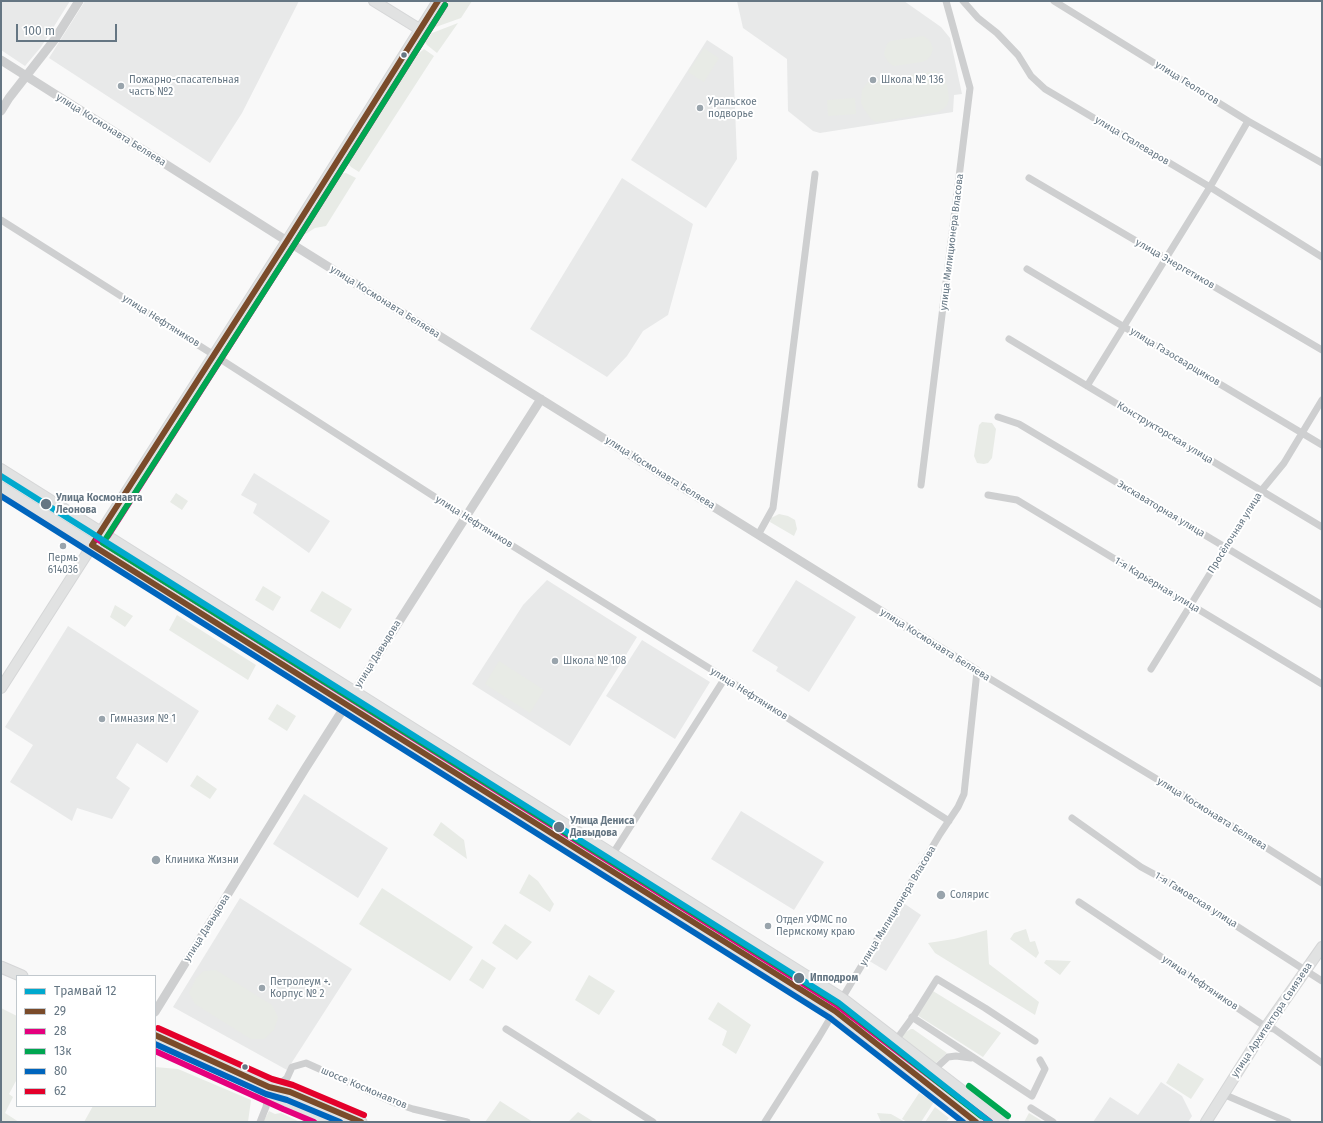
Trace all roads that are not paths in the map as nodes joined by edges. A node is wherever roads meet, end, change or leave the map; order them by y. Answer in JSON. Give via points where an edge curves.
{"nodes":[{"id":1,"x":79,"y":1,"type":"edge"},
{"id":2,"x":374,"y":1,"type":"edge"},
{"id":3,"x":438,"y":1,"type":"edge"},
{"id":4,"x":946,"y":1,"type":"edge"},
{"id":5,"x":963,"y":1,"type":"edge"},
{"id":6,"x":1054,"y":1,"type":"edge"},
{"id":7,"x":420,"y":30,"type":"junction"},
{"id":8,"x":1,"y":60,"type":"edge"},
{"id":9,"x":26,"y":76,"type":"junction"},
{"id":10,"x":1,"y":111,"type":"edge"},
{"id":11,"x":1248,"y":121,"type":"junction"},
{"id":12,"x":1322,"y":163,"type":"edge"},
{"id":13,"x":815,"y":174,"type":"dead end"},
{"id":14,"x":1029,"y":178,"type":"dead end"},
{"id":15,"x":1210,"y":187,"type":"junction"},
{"id":16,"x":1,"y":220,"type":"edge"},
{"id":17,"x":287,"y":241,"type":"junction"},
{"id":18,"x":1322,"y":257,"type":"edge"},
{"id":19,"x":1166,"y":259,"type":"junction"},
{"id":20,"x":1027,"y":269,"type":"dead end"},
{"id":21,"x":1124,"y":327,"type":"junction"},
{"id":22,"x":1009,"y":339,"type":"dead end"},
{"id":23,"x":1322,"y":350,"type":"edge"},
{"id":24,"x":214,"y":355,"type":"junction"},
{"id":25,"x":1087,"y":386,"type":"junction"},
{"id":26,"x":541,"y":399,"type":"junction"},
{"id":27,"x":1322,"y":400,"type":"edge"},
{"id":28,"x":998,"y":417,"type":"dead end"},
{"id":29,"x":1303,"y":433,"type":"junction"},
{"id":30,"x":1322,"y":445,"type":"edge"},
{"id":31,"x":1,"y":469,"type":"edge"},
{"id":32,"x":921,"y":485,"type":"dead end"},
{"id":33,"x":1,"y":487,"type":"edge"},
{"id":34,"x":1261,"y":491,"type":"junction"},
{"id":35,"x":988,"y":495,"type":"dead end"},
{"id":36,"x":466,"y":517,"type":"junction"},
{"id":37,"x":1322,"y":527,"type":"edge"},
{"id":38,"x":101,"y":532,"type":"junction"},
{"id":39,"x":758,"y":535,"type":"junction"},
{"id":40,"x":92,"y":545,"type":"junction"},
{"id":41,"x":1225,"y":548,"type":"junction"},
{"id":42,"x":1190,"y":605,"type":"junction"},
{"id":43,"x":1322,"y":605,"type":"edge"},
{"id":44,"x":1151,"y":669,"type":"dead end"},
{"id":45,"x":977,"y":671,"type":"junction"},
{"id":46,"x":726,"y":678,"type":"junction"},
{"id":47,"x":1322,"y":684,"type":"edge"},
{"id":48,"x":1,"y":688,"type":"edge"},
{"id":49,"x":354,"y":691,"type":"junction"},
{"id":50,"x":346,"y":704,"type":"junction"},
{"id":51,"x":1072,"y":818,"type":"dead end"},
{"id":52,"x":949,"y":821,"type":"junction"},
{"id":53,"x":613,"y":854,"type":"junction"},
{"id":54,"x":605,"y":866,"type":"junction"},
{"id":55,"x":1322,"y":883,"type":"edge"},
{"id":56,"x":1079,"y":902,"type":"dead end"},
{"id":57,"x":1322,"y":947,"type":"edge"},
{"id":58,"x":1,"y":967,"type":"edge"},
{"id":59,"x":1306,"y":970,"type":"junction"},
{"id":60,"x":1,"y":975,"type":"edge"},
{"id":61,"x":20,"y":975,"type":"edge"},
{"id":62,"x":1322,"y":981,"type":"edge"},
{"id":63,"x":16,"y":982,"type":"edge"},
{"id":64,"x":842,"y":998,"type":"junction"},
{"id":65,"x":156,"y":1010,"type":"edge"},
{"id":66,"x":835,"y":1010,"type":"junction"},
{"id":67,"x":912,"y":1017,"type":"junction"},
{"id":68,"x":1266,"y":1027,"type":"junction"},
{"id":69,"x":506,"y":1029,"type":"dead end"},
{"id":70,"x":156,"y":1035,"type":"edge"},
{"id":71,"x":896,"y":1040,"type":"junction"},
{"id":72,"x":1035,"y":1041,"type":"dead end"},
{"id":73,"x":156,"y":1042,"type":"edge"},
{"id":74,"x":975,"y":1059,"type":"junction"},
{"id":75,"x":1040,"y":1060,"type":"dead end"},
{"id":76,"x":1322,"y":1063,"type":"edge"},
{"id":77,"x":935,"y":1069,"type":"junction"},
{"id":78,"x":268,"y":1090,"type":"junction"},
{"id":79,"x":1223,"y":1094,"type":"junction"},
{"id":80,"x":1031,"y":1108,"type":"dead end"},
{"id":81,"x":260,"y":1122,"type":"edge"},
{"id":82,"x":336,"y":1122,"type":"edge"},
{"id":83,"x":360,"y":1122,"type":"edge"},
{"id":84,"x":467,"y":1122,"type":"edge"},
{"id":85,"x":653,"y":1122,"type":"edge"},
{"id":86,"x":764,"y":1122,"type":"edge"},
{"id":87,"x":976,"y":1122,"type":"edge"},
{"id":88,"x":1002,"y":1122,"type":"edge"},
{"id":89,"x":1053,"y":1122,"type":"edge"},
{"id":90,"x":1201,"y":1122,"type":"edge"},
{"id":91,"x":1206,"y":1122,"type":"edge"},
{"id":92,"x":1288,"y":1122,"type":"edge"}],
"edges":[{"from":1,"to":9,"type":"street","via":[[55,39]]},
{"from":2,"to":7,"type":"main road"},
{"from":3,"to":7,"type":"main road"},
{"from":4,"to":32,"type":"street","name":"улица Милиционера Власова","via":[[970,88]]},
{"from":5,"to":15,"type":"street","name":"улица Сталеваров","via":[[1018,55],[1031,76],[1045,89]]},
{"from":6,"to":11,"type":"street","name":"улица Геологов"},
{"from":7,"to":17,"type":"main road"},
{"from":8,"to":9,"type":"street","name":"улица Космонавта Беляева"},
{"from":9,"to":10,"type":"street"},
{"from":9,"to":17,"type":"street","name":"улица Космонавта Беляева"},
{"from":11,"to":12,"type":"street","name":"улица Геологов"},
{"from":11,"to":15,"type":"street"},
{"from":13,"to":39,"type":"street","via":[[773,508]]},
{"from":14,"to":19,"type":"street","name":"улица Энергетиков"},
{"from":15,"to":18,"type":"street","name":"улица Сталеваров"},
{"from":15,"to":19,"type":"street"},
{"from":16,"to":24,"type":"street","name":"улица Нефтяников"},
{"from":17,"to":24,"type":"main road"},
{"from":17,"to":26,"type":"street","name":"улица Космонавта Беляева"},
{"from":19,"to":21,"type":"street"},
{"from":19,"to":23,"type":"street","name":"улица Энергетиков"},
{"from":20,"to":21,"type":"street","name":"улица Газосварщиков"},
{"from":21,"to":25,"type":"street"},
{"from":21,"to":29,"type":"street","name":"улица Газосварщиков"},
{"from":22,"to":25,"type":"street","name":"Конструкторская улица"},
{"from":24,"to":36,"type":"street","name":"улица Нефтяников"},
{"from":24,"to":38,"type":"main road"},
{"from":25,"to":34,"type":"street","name":"Конструкторская улица"},
{"from":26,"to":36,"type":"street","name":"улица Давыдова"},
{"from":26,"to":39,"type":"street","name":"улица Космонавта Беляева"},
{"from":27,"to":29,"type":"street","name":"Просёлочная улица"},
{"from":28,"to":41,"type":"street","name":"Экскаваторная улица","via":[[1019,424]]},
{"from":29,"to":30,"type":"street","name":"улица Газосварщиков"},
{"from":29,"to":34,"type":"street","name":"Просёлочная улица","via":[[1284,463]]},
{"from":31,"to":38,"type":"main road"},
{"from":33,"to":40,"type":"main road"},
{"from":34,"to":37,"type":"street","name":"Конструкторская улица"},
{"from":34,"to":41,"type":"street","name":"Просёлочная улица"},
{"from":35,"to":42,"type":"street","name":"1-я Карьерная улица","via":[[1017,500]]},
{"from":36,"to":46,"type":"street","name":"улица Нефтяников"},
{"from":36,"to":49,"type":"street","name":"улица Давыдова"},
{"from":38,"to":40,"type":"main road"},
{"from":38,"to":49,"type":"main road"},
{"from":39,"to":45,"type":"street","name":"улица Космонавта Беляева"},
{"from":40,"to":48,"type":"main road"},
{"from":40,"to":50,"type":"main road"},
{"from":41,"to":42,"type":"street","name":"Просёлочная улица"},
{"from":41,"to":43,"type":"street","name":"Экскаваторная улица"},
{"from":42,"to":44,"type":"street","name":"Просёлочная улица"},
{"from":42,"to":47,"type":"street","name":"1-я Карьерная улица"},
{"from":45,"to":52,"type":"street","name":"улица Милиционера Власова","via":[[964,794]]},
{"from":45,"to":55,"type":"street","name":"улица Космонавта Беляева","via":[[1169,786]]},
{"from":46,"to":52,"type":"street","name":"улица Нефтяников"},
{"from":46,"to":53,"type":"street"},
{"from":49,"to":50,"type":"street","name":"улица Давыдова"},
{"from":49,"to":53,"type":"main road"},
{"from":50,"to":54,"type":"main road"},
{"from":50,"to":65,"type":"street","name":"улица Давыдова"},
{"from":51,"to":59,"type":"street","name":"1-я Гамовская улица","via":[[1141,867]]},
{"from":52,"to":64,"type":"street","name":"улица Милиционера Власова"},
{"from":53,"to":54,"type":"street"},
{"from":53,"to":64,"type":"main road"},
{"from":54,"to":66,"type":"main road"},
{"from":56,"to":68,"type":"street","name":"улица Нефтяников"},
{"from":57,"to":59,"type":"main road","name":"улица Архитектора Свиязева"},
{"from":58,"to":61,"type":"main road"},
{"from":59,"to":62,"type":"street","name":"1-я Гамовская улица"},
{"from":59,"to":68,"type":"main road","name":"улица Архитектора Свиязева"},
{"from":60,"to":63,"type":"main road"},
{"from":64,"to":66,"type":"street","name":"улица Милиционера Власова"},
{"from":64,"to":71,"type":"main road"},
{"from":66,"to":86,"type":"street","name":"улица Милиционера Власова"},
{"from":66,"to":87,"type":"main road"},
{"from":67,"to":71,"type":"street"},
{"from":67,"to":72,"type":"street","via":[[937,979]]},
{"from":67,"to":74,"type":"street"},
{"from":68,"to":76,"type":"street","name":"улица Нефтяников","via":[[1274,1029]]},
{"from":68,"to":79,"type":"main road","name":"улица Архитектора Свиязева"},
{"from":69,"to":85,"type":"street"},
{"from":70,"to":78,"type":"main road"},
{"from":71,"to":77,"type":"main road"},
{"from":73,"to":78,"type":"main road"},
{"from":74,"to":75,"type":"street","via":[[1032,1096],[1045,1069]]},
{"from":74,"to":77,"type":"street","via":[[948,1057]]},
{"from":77,"to":88,"type":"main road"},
{"from":78,"to":81,"type":"street","via":[[266,1107]]},
{"from":78,"to":82,"type":"main road","via":[[286,1102]]},
{"from":78,"to":83,"type":"main road","via":[[290,1092]]},
{"from":78,"to":84,"type":"street","name":"шоссе Космонавтов","via":[[287,1078],[292,1067],[306,1063],[395,1103]]},
{"from":79,"to":90,"type":"main road","name":"улица Архитектора Свиязева"},
{"from":79,"to":91,"type":"main road","name":"улица Архитектора Свиязева"},
{"from":79,"to":92,"type":"street"},
{"from":80,"to":89,"type":"street"}]}
